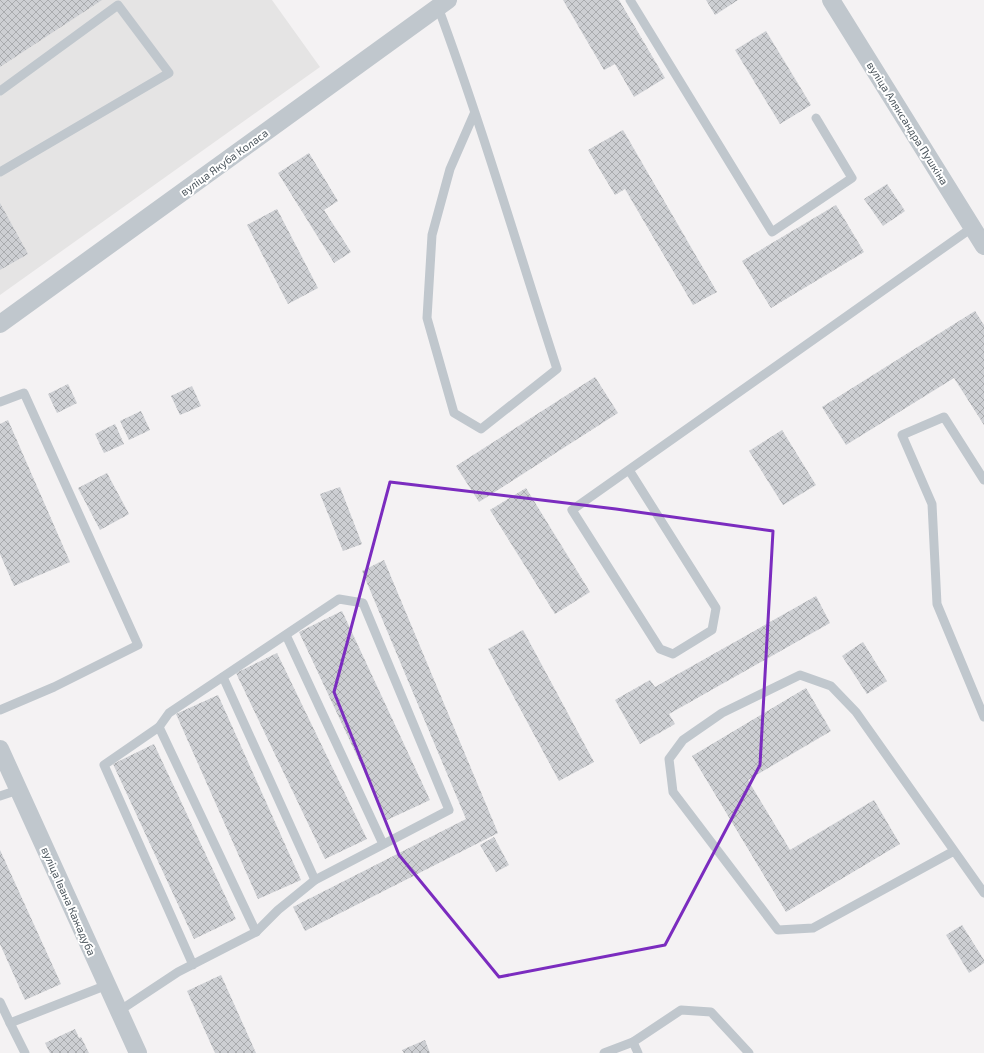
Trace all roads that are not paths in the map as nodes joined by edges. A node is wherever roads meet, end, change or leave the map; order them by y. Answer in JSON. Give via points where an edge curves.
{"nodes":[{"id":1,"x":630,"y":0,"type":"edge"},
{"id":2,"x":831,"y":0,"type":"edge"},
{"id":3,"x":443,"y":4,"type":"edge"},
{"id":4,"x":0,"y":91,"type":"edge"},
{"id":5,"x":474,"y":114,"type":"junction"},
{"id":6,"x":816,"y":118,"type":"dead end"},
{"id":7,"x":0,"y":172,"type":"edge"},
{"id":8,"x":972,"y":227,"type":"junction"},
{"id":9,"x":984,"y":246,"type":"edge"},
{"id":10,"x":0,"y":324,"type":"edge"},
{"id":11,"x":0,"y":402,"type":"edge"},
{"id":12,"x":629,"y":470,"type":"junction"},
{"id":13,"x":984,"y":480,"type":"edge"},
{"id":14,"x":286,"y":635,"type":"junction"},
{"id":15,"x":223,"y":677,"type":"junction"},
{"id":16,"x":0,"y":710,"type":"edge"},
{"id":17,"x":984,"y":717,"type":"edge"},
{"id":18,"x":160,"y":728,"type":"junction"},
{"id":19,"x":0,"y":749,"type":"edge"},
{"id":20,"x":18,"y":790,"type":"junction"},
{"id":21,"x":0,"y":796,"type":"edge"},
{"id":22,"x":383,"y":844,"type":"junction"},
{"id":23,"x":954,"y":851,"type":"junction"},
{"id":24,"x":315,"y":880,"type":"junction"},
{"id":25,"x":984,"y":893,"type":"edge"},
{"id":26,"x":256,"y":932,"type":"junction"},
{"id":27,"x":193,"y":965,"type":"junction"},
{"id":28,"x":106,"y":985,"type":"junction"},
{"id":29,"x":0,"y":1002,"type":"edge"},
{"id":30,"x":119,"y":1011,"type":"junction"},
{"id":31,"x":10,"y":1023,"type":"junction"},
{"id":32,"x":633,"y":1042,"type":"junction"},
{"id":33,"x":25,"y":1053,"type":"edge"},
{"id":34,"x":138,"y":1053,"type":"edge"},
{"id":35,"x":604,"y":1053,"type":"edge"},
{"id":36,"x":638,"y":1053,"type":"edge"},
{"id":37,"x":749,"y":1053,"type":"edge"}],
"edges":[{"from":1,"to":6,"type":"lane","via":[[772,232],[852,178]]},
{"from":2,"to":8,"type":"street","name":"вуліца Аляксандра Пушкіна"},
{"from":3,"to":5,"type":"lane"},
{"from":3,"to":10,"type":"street","name":"вуліца Якуба Коласа"},
{"from":4,"to":7,"type":"lane","via":[[118,5],[169,73]]},
{"from":5,"to":5,"type":"lane","via":[[557,369],[481,429],[454,413],[427,318],[432,236],[450,169]]},
{"from":8,"to":9,"type":"street","name":"вуліца Аляксандра Пушкіна"},
{"from":8,"to":12,"type":"lane"},
{"from":11,"to":16,"type":"lane","via":[[24,392],[138,646]]},
{"from":12,"to":12,"type":"lane","via":[[572,510],[660,649],[673,654],[712,630],[716,608]]},
{"from":13,"to":17,"type":"lane","via":[[944,417],[902,435],[932,504],[937,604]]},
{"from":14,"to":15,"type":"lane"},
{"from":14,"to":22,"type":"lane"},
{"from":14,"to":22,"type":"lane","via":[[339,599],[363,603],[448,810]]},
{"from":15,"to":18,"type":"lane","via":[[168,713]]},
{"from":15,"to":24,"type":"lane"},
{"from":18,"to":26,"type":"lane"},
{"from":18,"to":27,"type":"lane","via":[[104,765]]},
{"from":19,"to":20,"type":"street","name":"вуліца Івана Кажадуба"},
{"from":20,"to":21,"type":"lane"},
{"from":20,"to":28,"type":"street","name":"вуліца Івана Кажадуба"},
{"from":22,"to":24,"type":"lane"},
{"from":23,"to":23,"type":"lane","via":[[856,712],[831,686],[800,675],[722,713],[683,740],[670,759],[673,792],[778,930],[813,928]]},
{"from":23,"to":25,"type":"lane"},
{"from":24,"to":26,"type":"lane"},
{"from":26,"to":27,"type":"lane"},
{"from":27,"to":30,"type":"lane"},
{"from":28,"to":30,"type":"street","name":"вуліца Івана Кажадуба"},
{"from":28,"to":31,"type":"lane"},
{"from":29,"to":31,"type":"lane"},
{"from":30,"to":34,"type":"street","name":"вуліца Івана Кажадуба"},
{"from":31,"to":33,"type":"lane"},
{"from":32,"to":35,"type":"lane"},
{"from":32,"to":36,"type":"lane"},
{"from":32,"to":37,"type":"lane","via":[[681,1010],[711,1012]]}]}
